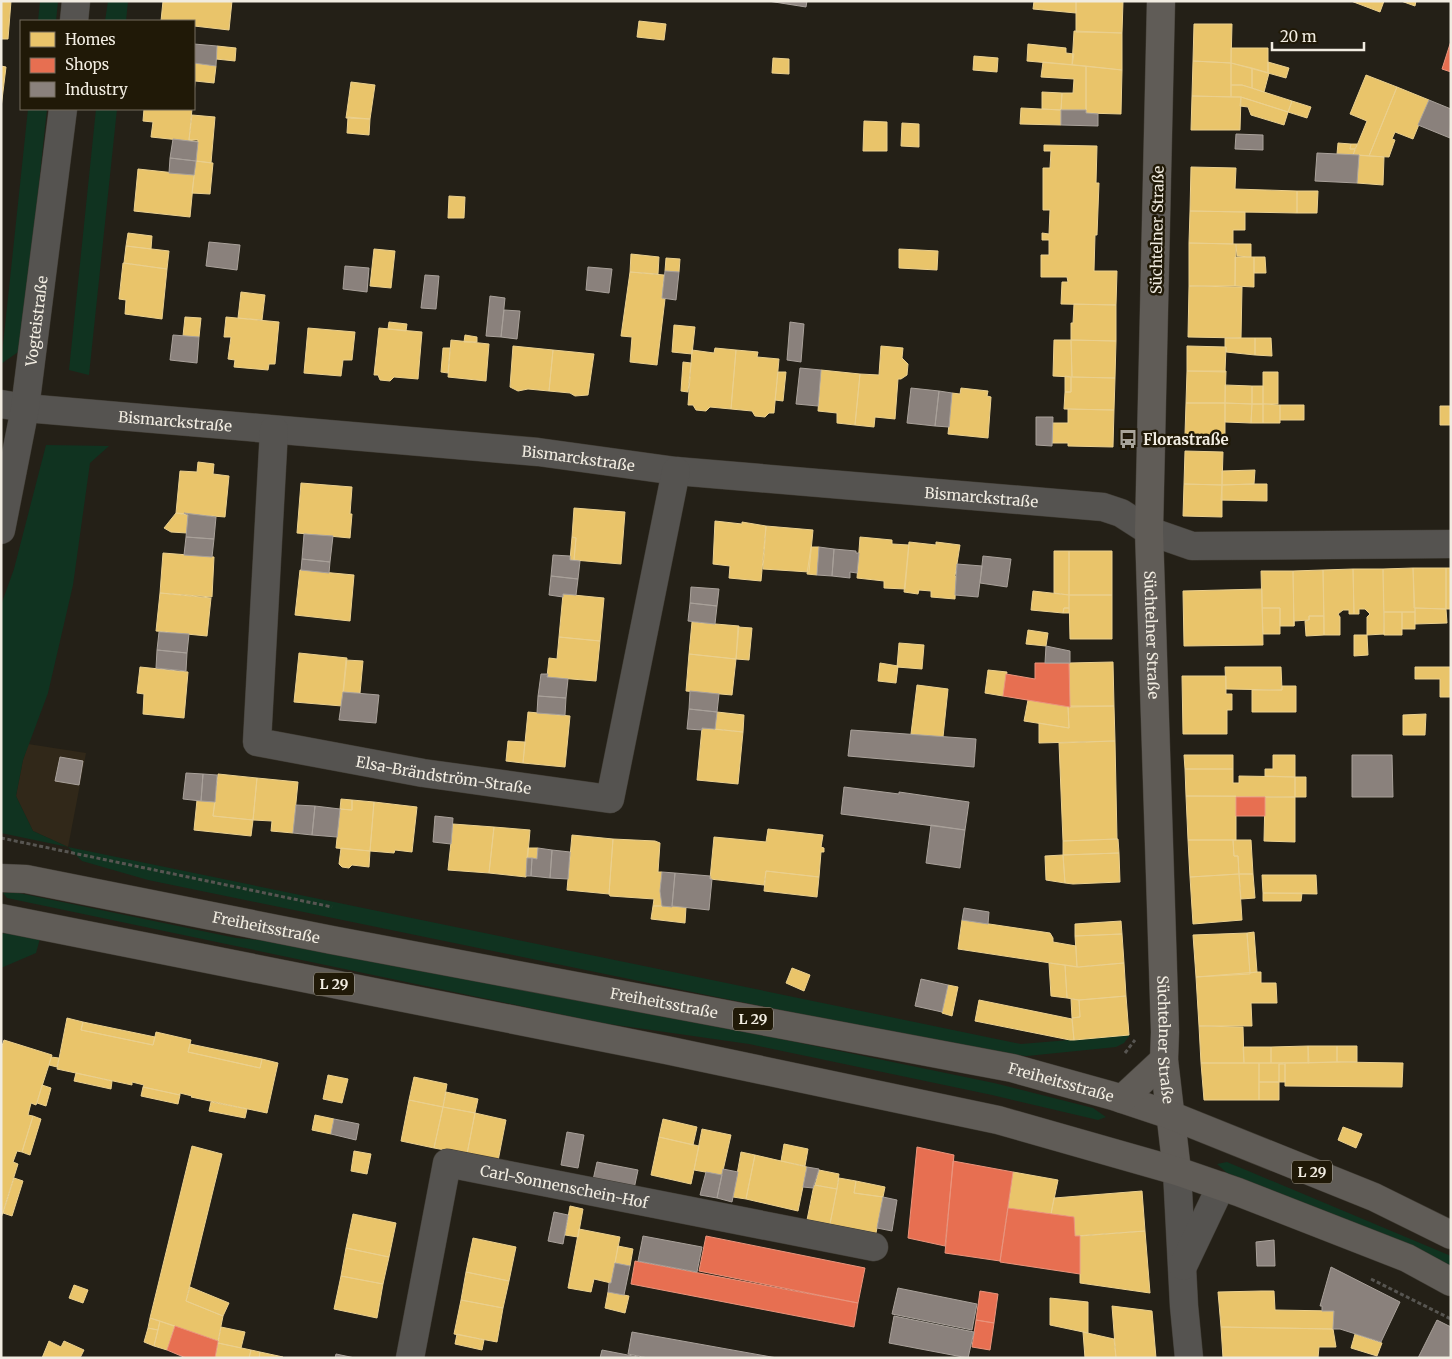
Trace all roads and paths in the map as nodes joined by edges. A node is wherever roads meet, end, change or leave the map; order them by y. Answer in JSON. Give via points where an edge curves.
{"nodes":[{"id":1,"x":76,"y":1,"type":"edge"},
{"id":2,"x":1161,"y":1,"type":"edge"},
{"id":3,"x":74,"y":20,"type":"edge"},
{"id":4,"x":63,"y":110,"type":"edge"},
{"id":5,"x":13,"y":406,"type":"edge"},
{"id":6,"x":274,"y":430,"type":"junction"},
{"id":7,"x":676,"y":471,"type":"junction"},
{"id":8,"x":1,"y":530,"type":"edge"},
{"id":9,"x":1149,"y":531,"type":"junction"},
{"id":10,"x":1451,"y":544,"type":"edge"},
{"id":11,"x":1,"y":878,"type":"edge"},
{"id":12,"x":1,"y":918,"type":"edge"},
{"id":13,"x":1164,"y":1060,"type":"junction"},
{"id":14,"x":1122,"y":1099,"type":"junction"},
{"id":15,"x":1170,"y":1115,"type":"junction"},
{"id":16,"x":1177,"y":1171,"type":"junction"},
{"id":17,"x":1221,"y":1186,"type":"junction"},
{"id":18,"x":1451,"y":1235,"type":"edge"},
{"id":19,"x":874,"y":1247,"type":"dead end"},
{"id":20,"x":1182,"y":1267,"type":"junction"},
{"id":21,"x":1451,"y":1282,"type":"edge"},
{"id":22,"x":410,"y":1358,"type":"edge"},
{"id":23,"x":1189,"y":1358,"type":"edge"}],
"edges":[{"from":1,"to":3,"type":"street"},
{"from":2,"to":9,"type":"main road","name":"Süchtelner Straße"},
{"from":4,"to":5,"type":"street","name":"Vogteistraße"},
{"from":5,"to":6,"type":"street","name":"Bismarckstraße"},
{"from":5,"to":8,"type":"street","name":"Vogteistraße"},
{"from":6,"to":7,"type":"street","name":"Bismarckstraße","via":[[538,452]]},
{"from":6,"to":7,"type":"street","name":"Elsa-Brändström-Straße","via":[[257,742],[423,773],[610,799]]},
{"from":7,"to":9,"type":"street","name":"Bismarckstraße","via":[[1103,507],[1121,513]]},
{"from":9,"to":10,"type":"street","via":[[1192,546]]},
{"from":9,"to":13,"type":"main road","name":"Süchtelner Straße"},
{"from":11,"to":14,"type":"main road","name":"Freiheitsstraße","number":"L 29","via":[[26,879],[1012,1068]]},
{"from":12,"to":16,"type":"main road","number":"L 29","via":[[666,1050],[988,1118]]},
{"from":13,"to":14,"type":"main road"},
{"from":13,"to":15,"type":"main road","name":"Süchtelner Straße"},
{"from":14,"to":15,"type":"main road","name":"Freiheitsstraße","number":"L 29"},
{"from":15,"to":16,"type":"main road","name":"Süchtelner Straße"},
{"from":15,"to":18,"type":"main road","name":"Freiheitsstraße","number":"L 29","via":[[1374,1197]]},
{"from":16,"to":17,"type":"main road","number":"L 29"},
{"from":16,"to":20,"type":"street","name":"Süchtelner Straße"},
{"from":17,"to":20,"type":"street"},
{"from":17,"to":21,"type":"main road","number":"L 29","via":[[1407,1258]]},
{"from":19,"to":22,"type":"street","name":"Carl-Sonnenschein-Hof","via":[[447,1163]]},
{"from":20,"to":23,"type":"street","name":"Süchtelner Straße"}]}
